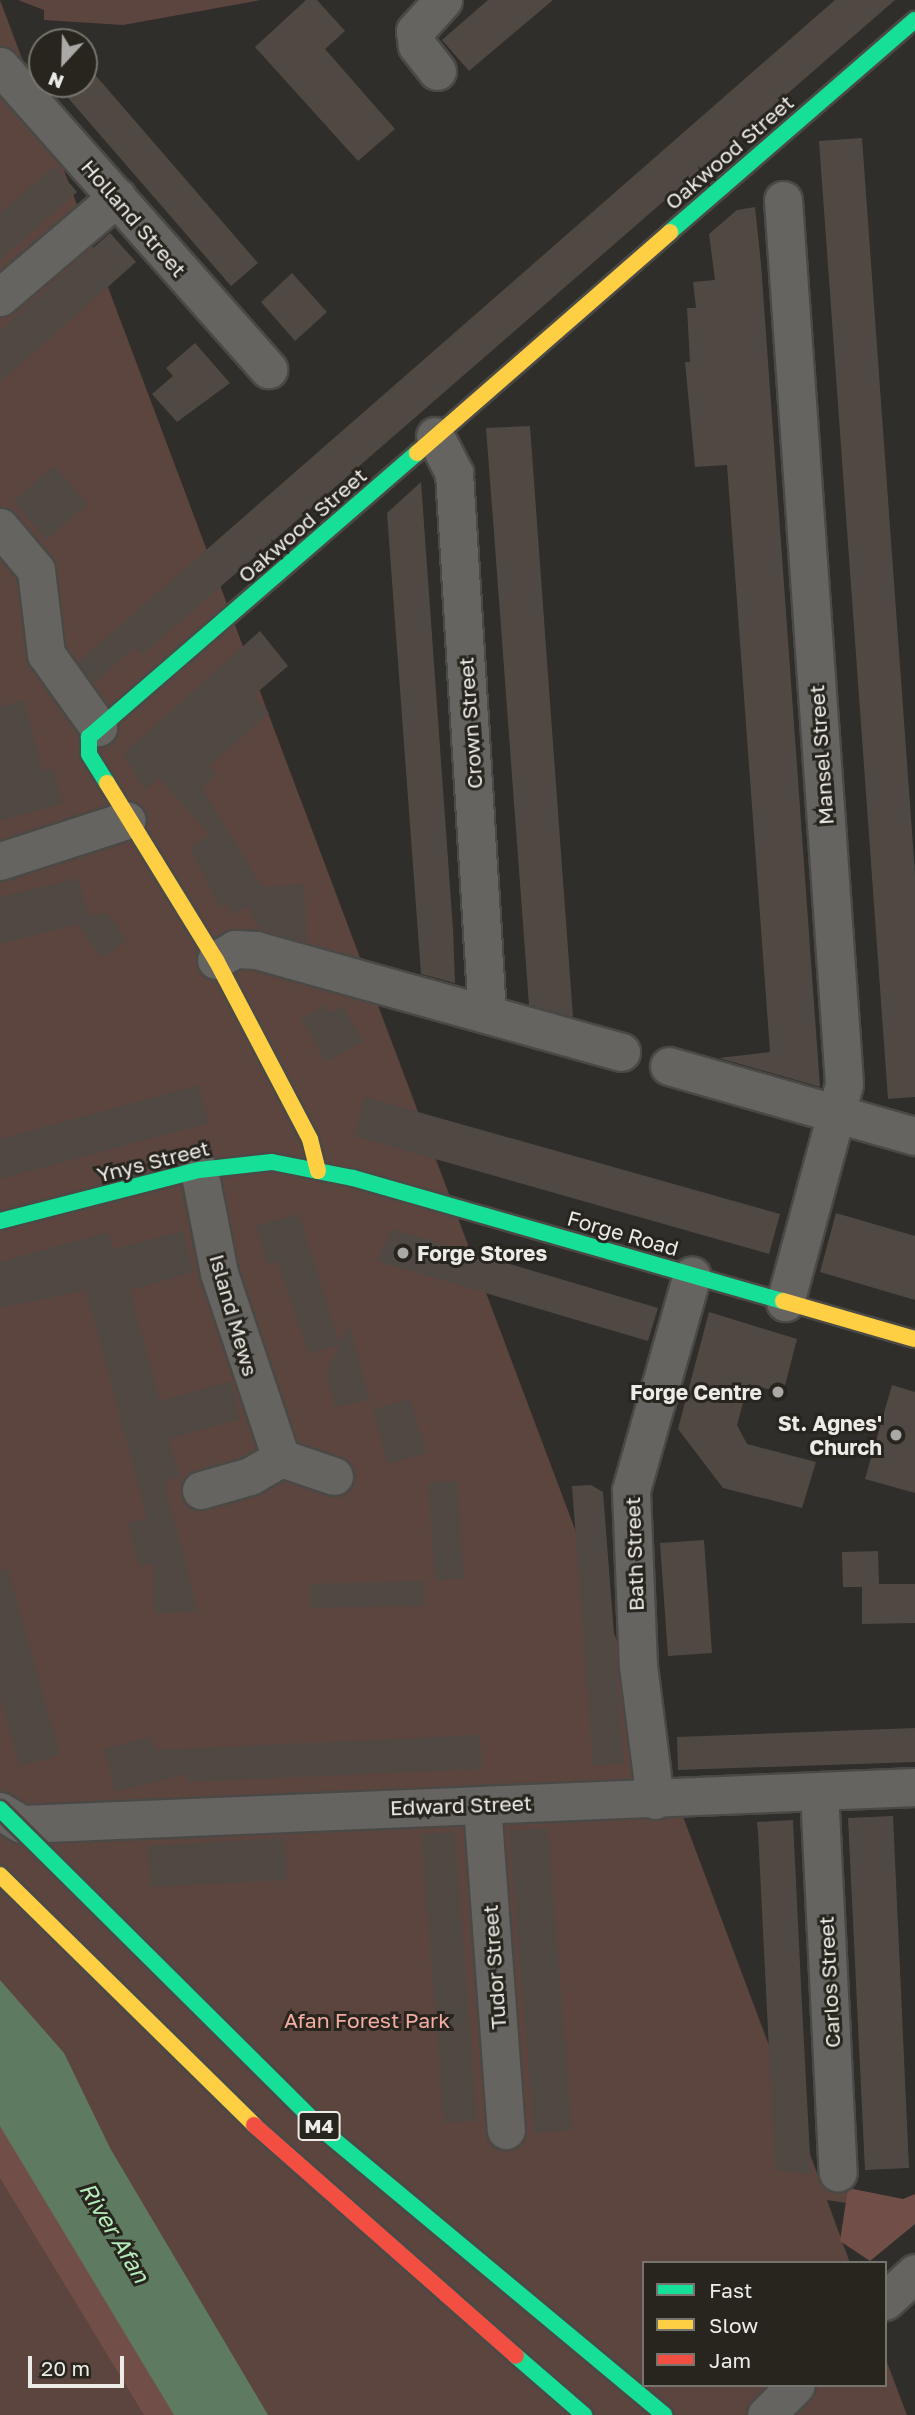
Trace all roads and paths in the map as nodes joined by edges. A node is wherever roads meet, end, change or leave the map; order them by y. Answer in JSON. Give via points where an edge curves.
{"nodes":[{"id":1,"x":443,"y":0,"type":"edge"},
{"id":2,"x":915,"y":20,"type":"edge"},
{"id":3,"x":0,"y":66,"type":"edge"},
{"id":4,"x":437,"y":71,"type":"dead end"},
{"id":5,"x":117,"y":197,"type":"junction"},
{"id":6,"x":783,"y":200,"type":"dead end"},
{"id":7,"x":0,"y":297,"type":"edge"},
{"id":8,"x":268,"y":369,"type":"dead end"},
{"id":9,"x":435,"y":436,"type":"junction"},
{"id":10,"x":0,"y":527,"type":"edge"},
{"id":11,"x":98,"y":727,"type":"junction"},
{"id":12,"x":128,"y":820,"type":"junction"},
{"id":13,"x":0,"y":861,"type":"edge"},
{"id":14,"x":216,"y":960,"type":"junction"},
{"id":15,"x":487,"y":1014,"type":"junction"},
{"id":16,"x":621,"y":1052,"type":"dead end"},
{"id":17,"x":669,"y":1066,"type":"dead end"},
{"id":18,"x":837,"y":1114,"type":"junction"},
{"id":19,"x":915,"y":1136,"type":"edge"},
{"id":20,"x":199,"y":1170,"type":"junction"},
{"id":21,"x":318,"y":1171,"type":"junction"},
{"id":22,"x":0,"y":1222,"type":"edge"},
{"id":23,"x":692,"y":1275,"type":"junction"},
{"id":24,"x":785,"y":1302,"type":"junction"},
{"id":25,"x":915,"y":1339,"type":"edge"},
{"id":26,"x":281,"y":1458,"type":"junction"},
{"id":27,"x":334,"y":1476,"type":"dead end"},
{"id":28,"x":201,"y":1490,"type":"dead end"},
{"id":29,"x":915,"y":1787,"type":"edge"},
{"id":30,"x":819,"y":1791,"type":"junction"},
{"id":31,"x":655,"y":1800,"type":"junction"},
{"id":32,"x":482,"y":1805,"type":"junction"},
{"id":33,"x":3,"y":1813,"type":"edge"},
{"id":34,"x":0,"y":1875,"type":"edge"},
{"id":35,"x":506,"y":2130,"type":"dead end"},
{"id":36,"x":838,"y":2173,"type":"dead end"},
{"id":37,"x":915,"y":2273,"type":"edge"},
{"id":38,"x":887,"y":2299,"type":"edge"},
{"id":39,"x":794,"y":2387,"type":"edge"},
{"id":40,"x":584,"y":2415,"type":"edge"},
{"id":41,"x":664,"y":2415,"type":"edge"},
{"id":42,"x":766,"y":2415,"type":"edge"}],
"edges":[{"from":1,"to":4,"type":"street","via":[[415,31],[416,45]]},
{"from":2,"to":9,"type":"main road","name":"Oakwood Street"},
{"from":3,"to":5,"type":"street","name":"Holland Street"},
{"from":5,"to":7,"type":"street"},
{"from":5,"to":8,"type":"street","name":"Holland Street"},
{"from":6,"to":18,"type":"street","name":"Mansel Street","via":[[844,1084]]},
{"from":9,"to":11,"type":"main road","name":"Oakwood Street"},
{"from":9,"to":15,"type":"street","name":"Crown Street","via":[[454,473]]},
{"from":10,"to":11,"type":"street","via":[[36,570],[46,654]]},
{"from":11,"to":12,"type":"main road","via":[[89,737],[89,754]]},
{"from":12,"to":13,"type":"street"},
{"from":12,"to":14,"type":"main road"},
{"from":14,"to":15,"type":"street","via":[[235,949],[256,950]]},
{"from":14,"to":21,"type":"main road","via":[[310,1139]]},
{"from":15,"to":16,"type":"street"},
{"from":17,"to":18,"type":"street"},
{"from":18,"to":19,"type":"street"},
{"from":18,"to":24,"type":"street","name":"Mansel Street"},
{"from":20,"to":21,"type":"main road","name":"Ynys Street","via":[[272,1162]]},
{"from":20,"to":22,"type":"main road","name":"Ynys Street"},
{"from":20,"to":26,"type":"street","name":"Island Mews","via":[[219,1273]]},
{"from":21,"to":23,"type":"main road","name":"Forge Road"},
{"from":23,"to":24,"type":"main road","name":"Forge Road"},
{"from":23,"to":31,"type":"street","name":"Bath Street","via":[[631,1490],[638,1666]]},
{"from":24,"to":25,"type":"main road","name":"Forge Road"},
{"from":26,"to":27,"type":"street"},
{"from":26,"to":28,"type":"street","via":[[250,1476]]},
{"from":29,"to":30,"type":"street","name":"Edward Street"},
{"from":30,"to":31,"type":"street","name":"Edward Street"},
{"from":30,"to":36,"type":"street","name":"Carlos Street"},
{"from":31,"to":32,"type":"street","name":"Edward Street"},
{"from":32,"to":33,"type":"street","name":"Edward Street","via":[[32,1824]]},
{"from":32,"to":35,"type":"street","name":"Tudor Street"},
{"from":33,"to":41,"type":"main road","number":"M4","bridge":true,"via":[[326,2133]]},
{"from":34,"to":40,"type":"main road","number":"M4","via":[[282,2153]]},
{"from":37,"to":38,"type":"street"},
{"from":39,"to":42,"type":"street"}]}
